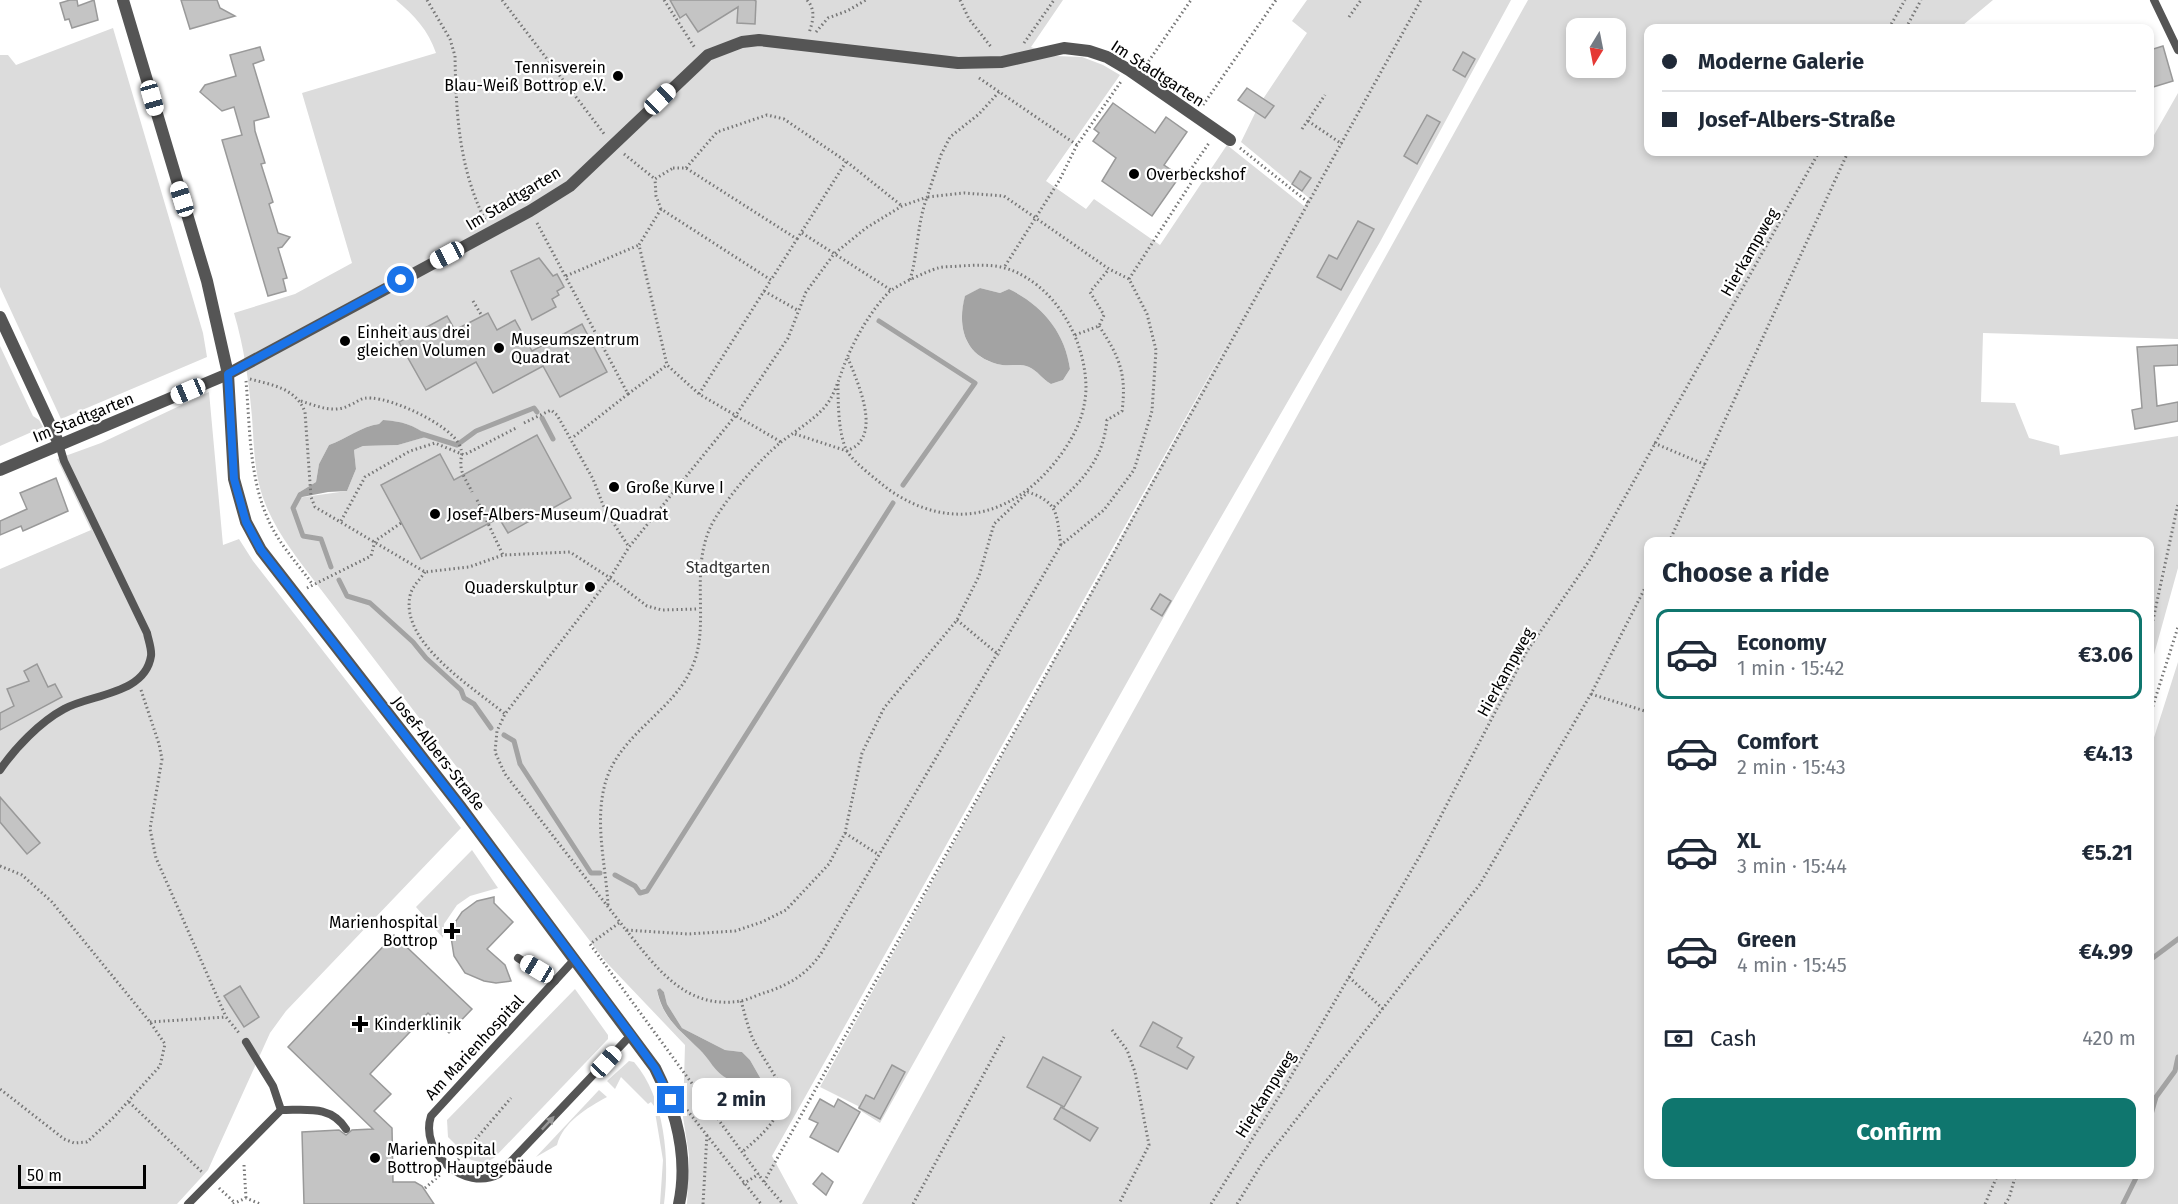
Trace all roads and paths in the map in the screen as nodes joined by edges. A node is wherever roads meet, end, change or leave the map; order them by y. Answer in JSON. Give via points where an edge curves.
{"nodes":[{"id":1,"x":123,"y":0,"type":"edge"},
{"id":2,"x":427,"y":0,"type":"edge"},
{"id":3,"x":502,"y":0,"type":"edge"},
{"id":4,"x":664,"y":0,"type":"edge"},
{"id":5,"x":807,"y":0,"type":"edge"},
{"id":6,"x":866,"y":0,"type":"edge"},
{"id":7,"x":960,"y":0,"type":"edge"},
{"id":8,"x":1054,"y":0,"type":"edge"},
{"id":9,"x":1191,"y":0,"type":"edge"},
{"id":10,"x":1276,"y":0,"type":"edge"},
{"id":11,"x":1361,"y":0,"type":"edge"},
{"id":12,"x":1421,"y":0,"type":"edge"},
{"id":13,"x":1905,"y":0,"type":"edge"},
{"id":14,"x":1921,"y":0,"type":"edge"},
{"id":15,"x":2154,"y":0,"type":"edge"},
{"id":16,"x":812,"y":2,"type":"edge"},
{"id":17,"x":1349,"y":17,"type":"dead end"},
{"id":18,"x":1891,"y":24,"type":"edge"},
{"id":19,"x":1908,"y":24,"type":"edge"},
{"id":20,"x":805,"y":46,"type":"junction"},
{"id":21,"x":2178,"y":50,"type":"edge"},
{"id":22,"x":1027,"y":57,"type":"junction"},
{"id":23,"x":703,"y":59,"type":"junction"},
{"id":24,"x":1002,"y":62,"type":"junction"},
{"id":25,"x":1133,"y":73,"type":"junction"},
{"id":26,"x":1325,"y":95,"type":"dead end"},
{"id":27,"x":1195,"y":116,"type":"junction"},
{"id":28,"x":1308,"y":121,"type":"junction"},
{"id":29,"x":1302,"y":129,"type":"dead end"},
{"id":30,"x":1217,"y":132,"type":"junction"},
{"id":31,"x":1230,"y":140,"type":"joint"},
{"id":32,"x":1342,"y":144,"type":"junction"},
{"id":33,"x":613,"y":145,"type":"junction"},
{"id":34,"x":1077,"y":145,"type":"junction"},
{"id":35,"x":1817,"y":156,"type":"edge"},
{"id":36,"x":1846,"y":156,"type":"edge"},
{"id":37,"x":847,"y":162,"type":"junction"},
{"id":38,"x":686,"y":168,"type":"junction"},
{"id":39,"x":655,"y":179,"type":"junction"},
{"id":40,"x":927,"y":197,"type":"junction"},
{"id":41,"x":1309,"y":203,"type":"junction"},
{"id":42,"x":902,"y":206,"type":"junction"},
{"id":43,"x":661,"y":209,"type":"junction"},
{"id":44,"x":530,"y":211,"type":"junction"},
{"id":45,"x":1036,"y":218,"type":"junction"},
{"id":46,"x":491,"y":232,"type":"junction"},
{"id":47,"x":802,"y":233,"type":"junction"},
{"id":48,"x":797,"y":239,"type":"junction"},
{"id":49,"x":639,"y":245,"type":"junction"},
{"id":50,"x":834,"y":255,"type":"junction"},
{"id":51,"x":1005,"y":266,"type":"junction"},
{"id":52,"x":1108,"y":269,"type":"junction"},
{"id":53,"x":566,"y":276,"type":"junction"},
{"id":54,"x":1129,"y":279,"type":"junction"},
{"id":55,"x":771,"y":280,"type":"junction"},
{"id":56,"x":910,"y":282,"type":"junction"},
{"id":57,"x":891,"y":290,"type":"junction"},
{"id":58,"x":764,"y":291,"type":"junction"},
{"id":59,"x":473,"y":301,"type":"dead end"},
{"id":60,"x":799,"y":311,"type":"junction"},
{"id":61,"x":482,"y":316,"type":"dead end"},
{"id":62,"x":0,"y":317,"type":"edge"},
{"id":63,"x":1099,"y":326,"type":"junction"},
{"id":64,"x":1074,"y":336,"type":"junction"},
{"id":65,"x":848,"y":356,"type":"junction"},
{"id":66,"x":666,"y":365,"type":"junction"},
{"id":67,"x":228,"y":374,"type":"junction"},
{"id":68,"x":838,"y":382,"type":"junction"},
{"id":69,"x":628,"y":394,"type":"junction"},
{"id":70,"x":699,"y":394,"type":"junction"},
{"id":71,"x":301,"y":401,"type":"junction"},
{"id":72,"x":736,"y":415,"type":"junction"},
{"id":73,"x":524,"y":423,"type":"dead end"},
{"id":74,"x":518,"y":427,"type":"dead end"},
{"id":75,"x":795,"y":434,"type":"junction"},
{"id":76,"x":572,"y":438,"type":"junction"},
{"id":77,"x":781,"y":442,"type":"junction"},
{"id":78,"x":1654,"y":443,"type":"junction"},
{"id":79,"x":59,"y":444,"type":"junction"},
{"id":80,"x":848,"y":451,"type":"junction"},
{"id":81,"x":464,"y":454,"type":"junction"},
{"id":82,"x":1706,"y":465,"type":"junction"},
{"id":83,"x":0,"y":470,"type":"edge"},
{"id":84,"x":472,"y":492,"type":"dead end"},
{"id":85,"x":1028,"y":492,"type":"junction"},
{"id":86,"x":477,"y":500,"type":"dead end"},
{"id":87,"x":2178,"y":504,"type":"edge"},
{"id":88,"x":1054,"y":507,"type":"junction"},
{"id":89,"x":340,"y":521,"type":"junction"},
{"id":90,"x":401,"y":523,"type":"dead end"},
{"id":91,"x":1671,"y":537,"type":"edge"},
{"id":92,"x":375,"y":541,"type":"junction"},
{"id":93,"x":1061,"y":545,"type":"junction"},
{"id":94,"x":629,"y":547,"type":"junction"},
{"id":95,"x":503,"y":555,"type":"junction"},
{"id":96,"x":425,"y":572,"type":"junction"},
{"id":97,"x":610,"y":578,"type":"junction"},
{"id":98,"x":313,"y":585,"type":"junction"},
{"id":99,"x":1644,"y":590,"type":"edge"},
{"id":100,"x":294,"y":594,"type":"junction"},
{"id":101,"x":699,"y":609,"type":"junction"},
{"id":102,"x":2154,"y":615,"type":"edge"},
{"id":103,"x":957,"y":620,"type":"junction"},
{"id":104,"x":2178,"y":627,"type":"edge"},
{"id":105,"x":999,"y":655,"type":"junction"},
{"id":106,"x":138,"y":678,"type":"junction"},
{"id":107,"x":1591,"y":694,"type":"junction"},
{"id":108,"x":2154,"y":702,"type":"edge"},
{"id":109,"x":1644,"y":711,"type":"edge"},
{"id":110,"x":505,"y":714,"type":"junction"},
{"id":111,"x":0,"y":770,"type":"edge"},
{"id":112,"x":845,"y":833,"type":"junction"},
{"id":113,"x":879,"y":855,"type":"junction"},
{"id":114,"x":0,"y":866,"type":"edge"},
{"id":115,"x":608,"y":906,"type":"junction"},
{"id":116,"x":619,"y":923,"type":"junction"},
{"id":117,"x":626,"y":930,"type":"junction"},
{"id":118,"x":518,"y":958,"type":"dead end"},
{"id":119,"x":574,"y":960,"type":"junction"},
{"id":120,"x":1349,"y":977,"type":"junction"},
{"id":121,"x":555,"y":981,"type":"junction"},
{"id":122,"x":741,"y":1001,"type":"junction"},
{"id":123,"x":1383,"y":1009,"type":"junction"},
{"id":124,"x":226,"y":1017,"type":"junction"},
{"id":125,"x":150,"y":1022,"type":"junction"},
{"id":126,"x":1112,"y":1030,"type":"dead end"},
{"id":127,"x":631,"y":1035,"type":"junction"},
{"id":128,"x":1004,"y":1037,"type":"dead end"},
{"id":129,"x":246,"y":1042,"type":"joint"},
{"id":130,"x":0,"y":1089,"type":"edge"},
{"id":131,"x":511,"y":1098,"type":"dead end"},
{"id":132,"x":129,"y":1102,"type":"junction"},
{"id":133,"x":684,"y":1106,"type":"dead end"},
{"id":134,"x":281,"y":1110,"type":"junction"},
{"id":135,"x":346,"y":1129,"type":"dead end"},
{"id":136,"x":707,"y":1134,"type":"junction"},
{"id":137,"x":244,"y":1146,"type":"junction"},
{"id":138,"x":742,"y":1152,"type":"junction"},
{"id":139,"x":450,"y":1166,"type":"junction"},
{"id":140,"x":759,"y":1174,"type":"junction"},
{"id":141,"x":1996,"y":1179,"type":"edge"},
{"id":142,"x":2015,"y":1179,"type":"edge"},
{"id":143,"x":211,"y":1180,"type":"junction"},
{"id":144,"x":764,"y":1182,"type":"junction"},
{"id":145,"x":743,"y":1184,"type":"junction"},
{"id":146,"x":425,"y":1188,"type":"dead end"},
{"id":147,"x":246,"y":1198,"type":"junction"},
{"id":148,"x":234,"y":1203,"type":"edge"},
{"id":149,"x":188,"y":1204,"type":"edge"},
{"id":150,"x":260,"y":1204,"type":"edge"},
{"id":151,"x":679,"y":1204,"type":"edge"},
{"id":152,"x":703,"y":1204,"type":"edge"},
{"id":153,"x":760,"y":1204,"type":"edge"},
{"id":154,"x":783,"y":1204,"type":"edge"},
{"id":155,"x":913,"y":1204,"type":"edge"},
{"id":156,"x":1119,"y":1204,"type":"edge"},
{"id":157,"x":1211,"y":1204,"type":"edge"},
{"id":158,"x":1237,"y":1204,"type":"edge"},
{"id":159,"x":1985,"y":1204,"type":"edge"},
{"id":160,"x":2005,"y":1204,"type":"edge"}],
"edges":[{"from":1,"to":67,"type":"street","name":"Josef-Albers-Straße","via":[[204,270]]},
{"from":2,"to":46,"type":"path","via":[[453,46],[461,152],[472,194]]},
{"from":3,"to":33,"type":"path"},
{"from":4,"to":23,"type":"path"},
{"from":5,"to":16,"type":"path"},
{"from":6,"to":20,"type":"path","via":[[828,18]]},
{"from":7,"to":24,"type":"path","via":[[969,19]]},
{"from":8,"to":22,"type":"path","via":[[1024,42]]},
{"from":9,"to":25,"type":"path"},
{"from":10,"to":27,"type":"path"},
{"from":11,"to":17,"type":"path"},
{"from":12,"to":32,"type":"path"},
{"from":13,"to":18,"type":"path"},
{"from":14,"to":19,"type":"path"},
{"from":15,"to":21,"type":"lane"},
{"from":16,"to":20,"type":"path","via":[[814,18]]},
{"from":20,"to":23,"type":"street","name":"Im Stadtgarten","via":[[759,40],[742,42]]},
{"from":20,"to":24,"type":"street","name":"Im Stadtgarten","via":[[958,63]]},
{"from":22,"to":24,"type":"street","name":"Im Stadtgarten"},
{"from":22,"to":25,"type":"street","name":"Im Stadtgarten","via":[[1064,48],[1089,51]]},
{"from":23,"to":33,"type":"street","name":"Im Stadtgarten"},
{"from":25,"to":27,"type":"street","name":"Im Stadtgarten"},
{"from":25,"to":34,"type":"path"},
{"from":26,"to":28,"type":"path"},
{"from":27,"to":30,"type":"street","name":"Im Stadtgarten"},
{"from":28,"to":29,"type":"path"},
{"from":28,"to":32,"type":"path"},
{"from":30,"to":31,"type":"street","name":"Im Stadtgarten"},
{"from":30,"to":54,"type":"path","via":[[1187,175],[1193,180]]},
{"from":31,"to":41,"type":"path"},
{"from":32,"to":41,"type":"path"},
{"from":33,"to":39,"type":"path"},
{"from":33,"to":44,"type":"street","name":"Im Stadtgarten","via":[[570,186]]},
{"from":34,"to":40,"type":"path","via":[[999,92],[950,137]]},
{"from":34,"to":45,"type":"path"},
{"from":35,"to":78,"type":"path","name":"Hierkampweg"},
{"from":36,"to":82,"type":"path"},
{"from":37,"to":38,"type":"path","via":[[784,119],[767,115],[717,132]]},
{"from":37,"to":42,"type":"path"},
{"from":37,"to":47,"type":"path"},
{"from":38,"to":39,"type":"path","via":[[673,168]]},
{"from":38,"to":48,"type":"path"},
{"from":39,"to":43,"type":"path"},
{"from":40,"to":42,"type":"path"},
{"from":40,"to":45,"type":"path","via":[[964,193],[1004,196]]},
{"from":40,"to":56,"type":"path"},
{"from":41,"to":144,"type":"path"},
{"from":42,"to":50,"type":"path","via":[[866,228]]},
{"from":43,"to":49,"type":"path"},
{"from":43,"to":55,"type":"path"},
{"from":44,"to":46,"type":"street","name":"Im Stadtgarten"},
{"from":44,"to":53,"type":"path"},
{"from":45,"to":51,"type":"path"},
{"from":45,"to":52,"type":"path"},
{"from":46,"to":67,"type":"street","name":"Im Stadtgarten"},
{"from":47,"to":48,"type":"path"},
{"from":47,"to":50,"type":"path"},
{"from":48,"to":55,"type":"path"},
{"from":49,"to":53,"type":"path"},
{"from":49,"to":66,"type":"path"},
{"from":50,"to":57,"type":"path"},
{"from":50,"to":60,"type":"path","via":[[806,292]]},
{"from":51,"to":56,"type":"path","via":[[938,268]]},
{"from":51,"to":64,"type":"path","via":[[1043,291],[1070,324]]},
{"from":52,"to":54,"type":"path"},
{"from":52,"to":63,"type":"path","via":[[1090,292],[1104,315]]},
{"from":53,"to":69,"type":"path"},
{"from":54,"to":93,"type":"path","via":[[1147,314],[1156,350],[1152,411],[1134,470],[1104,510]]},
{"from":55,"to":58,"type":"path"},
{"from":56,"to":57,"type":"path"},
{"from":57,"to":65,"type":"path","via":[[863,327]]},
{"from":58,"to":60,"type":"path"},
{"from":58,"to":70,"type":"path"},
{"from":59,"to":61,"type":"path"},
{"from":60,"to":72,"type":"path","via":[[788,338]]},
{"from":62,"to":79,"type":"street"},
{"from":63,"to":64,"type":"path"},
{"from":63,"to":88,"type":"path","via":[[1121,367],[1125,389],[1122,411],[1107,420],[1105,441],[1091,469]]},
{"from":64,"to":85,"type":"path","via":[[1082,354],[1086,387],[1083,414],[1072,438]]},
{"from":65,"to":68,"type":"path"},
{"from":65,"to":80,"type":"path","via":[[867,421],[859,443]]},
{"from":66,"to":69,"type":"path"},
{"from":66,"to":70,"type":"path"},
{"from":67,"to":79,"type":"street","name":"Im Stadtgarten"},
{"from":67,"to":100,"type":"street","name":"Josef-Albers-Straße","via":[[234,479],[243,513],[261,550]]},
{"from":68,"to":75,"type":"path","via":[[825,407]]},
{"from":68,"to":80,"type":"path","via":[[838,413]]},
{"from":69,"to":76,"type":"path"},
{"from":70,"to":72,"type":"path"},
{"from":71,"to":81,"type":"path","via":[[332,410],[350,406],[358,399],[372,398],[414,411],[456,440]]},
{"from":71,"to":89,"type":"path","via":[[311,497],[315,507]]},
{"from":71,"to":98,"type":"path","via":[[281,387],[245,378],[259,494],[269,521]]},
{"from":72,"to":77,"type":"path"},
{"from":72,"to":94,"type":"path"},
{"from":73,"to":76,"type":"path","via":[[551,410]]},
{"from":74,"to":81,"type":"path"},
{"from":75,"to":77,"type":"path"},
{"from":75,"to":80,"type":"path"},
{"from":76,"to":94,"type":"path","via":[[594,479],[604,510]]},
{"from":77,"to":101,"type":"path","via":[[727,500],[709,530],[700,565]]},
{"from":78,"to":82,"type":"path"},
{"from":78,"to":120,"type":"path","name":"Hierkampweg","via":[[1589,561],[1527,651],[1421,854]]},
{"from":79,"to":83,"type":"street","name":"Im Stadtgarten"},
{"from":79,"to":106,"type":"lane","via":[[147,633],[151,656]]},
{"from":80,"to":85,"type":"path","via":[[877,481],[903,499],[931,510],[959,515],[985,513]]},
{"from":81,"to":84,"type":"path","via":[[461,467]]},
{"from":81,"to":89,"type":"path","via":[[435,443],[410,451],[365,477]]},
{"from":82,"to":91,"type":"path"},
{"from":85,"to":88,"type":"path","via":[[1043,497]]},
{"from":85,"to":103,"type":"path","via":[[994,524],[979,576]]},
{"from":86,"to":95,"type":"path"},
{"from":87,"to":102,"type":"path"},
{"from":88,"to":93,"type":"path"},
{"from":89,"to":92,"type":"path"},
{"from":90,"to":92,"type":"path"},
{"from":92,"to":96,"type":"path"},
{"from":92,"to":98,"type":"path","via":[[371,556]]},
{"from":93,"to":105,"type":"path"},
{"from":94,"to":97,"type":"path"},
{"from":95,"to":96,"type":"path","via":[[469,567]]},
{"from":95,"to":97,"type":"path","via":[[570,552]]},
{"from":96,"to":110,"type":"path","via":[[413,588],[410,607],[427,649]]},
{"from":97,"to":101,"type":"path","via":[[647,606],[662,610]]},
{"from":97,"to":110,"type":"path"},
{"from":98,"to":100,"type":"path"},
{"from":99,"to":107,"type":"path"},
{"from":100,"to":119,"type":"street","name":"Josef-Albers-Straße","via":[[460,806]]},
{"from":101,"to":115,"type":"path","via":[[698,650],[685,682],[623,747],[604,787],[600,817]]},
{"from":103,"to":105,"type":"path"},
{"from":103,"to":112,"type":"path","via":[[884,708],[862,753]]},
{"from":104,"to":108,"type":"path"},
{"from":105,"to":113,"type":"path"},
{"from":106,"to":111,"type":"lane","via":[[122,688],[64,709],[15,747]]},
{"from":106,"to":124,"type":"path","via":[[162,759],[150,829],[156,858]]},
{"from":107,"to":109,"type":"path"},
{"from":107,"to":123,"type":"path","via":[[1480,884]]},
{"from":110,"to":115,"type":"path","via":[[497,732],[495,752],[505,774]]},
{"from":112,"to":113,"type":"path"},
{"from":112,"to":117,"type":"path","via":[[829,864],[786,910],[762,922],[712,934]]},
{"from":113,"to":122,"type":"path","via":[[804,974]]},
{"from":114,"to":125,"type":"path","via":[[22,875],[45,894]]},
{"from":115,"to":116,"type":"path"},
{"from":116,"to":117,"type":"path"},
{"from":116,"to":138,"type":"path","via":[[590,944]]},
{"from":117,"to":122,"type":"path","via":[[659,971],[689,994],[714,1001]]},
{"from":118,"to":121,"type":"lane"},
{"from":119,"to":121,"type":"lane","name":"Am Marienhospital"},
{"from":119,"to":127,"type":"street","name":"Josef-Albers-Straße"},
{"from":120,"to":123,"type":"path"},
{"from":120,"to":157,"type":"path","name":"Hierkampweg"},
{"from":121,"to":139,"type":"lane","name":"Am Marienhospital","via":[[431,1116],[430,1138],[435,1151]]},
{"from":122,"to":138,"type":"path","via":[[754,1041],[782,1095],[778,1111],[766,1130]]},
{"from":123,"to":158,"type":"path","via":[[1263,1162]]},
{"from":124,"to":125,"type":"path"},
{"from":124,"to":129,"type":"path"},
{"from":125,"to":132,"type":"path","via":[[165,1044],[164,1056]]},
{"from":126,"to":156,"type":"path","via":[[1127,1050],[1135,1072],[1149,1145]]},
{"from":139,"to":127,"type":"lane","name":"Am Marienhospital","one_way":true,"via":[[480,1180],[499,1174]]},
{"from":127,"to":151,"type":"street","name":"Josef-Albers-Straße","via":[[655,1068],[671,1100],[682,1163]]},
{"from":128,"to":155,"type":"path"},
{"from":129,"to":134,"type":"lane","via":[[273,1086]]},
{"from":130,"to":132,"type":"path","via":[[74,1143],[87,1142]]},
{"from":131,"to":139,"type":"path"},
{"from":132,"to":143,"type":"path"},
{"from":133,"to":136,"type":"path"},
{"from":134,"to":135,"type":"lane","via":[[317,1109],[339,1118]]},
{"from":134,"to":137,"type":"lane"},
{"from":136,"to":145,"type":"path"},
{"from":136,"to":152,"type":"path"},
{"from":137,"to":143,"type":"lane"},
{"from":137,"to":147,"type":"path"},
{"from":138,"to":140,"type":"path"},
{"from":139,"to":146,"type":"path"},
{"from":140,"to":144,"type":"path"},
{"from":140,"to":145,"type":"path"},
{"from":141,"to":159,"type":"path"},
{"from":142,"to":160,"type":"path"},
{"from":143,"to":148,"type":"path"},
{"from":143,"to":149,"type":"lane"},
{"from":144,"to":154,"type":"path"},
{"from":145,"to":153,"type":"path"},
{"from":147,"to":148,"type":"path"},
{"from":147,"to":150,"type":"path"}]}
